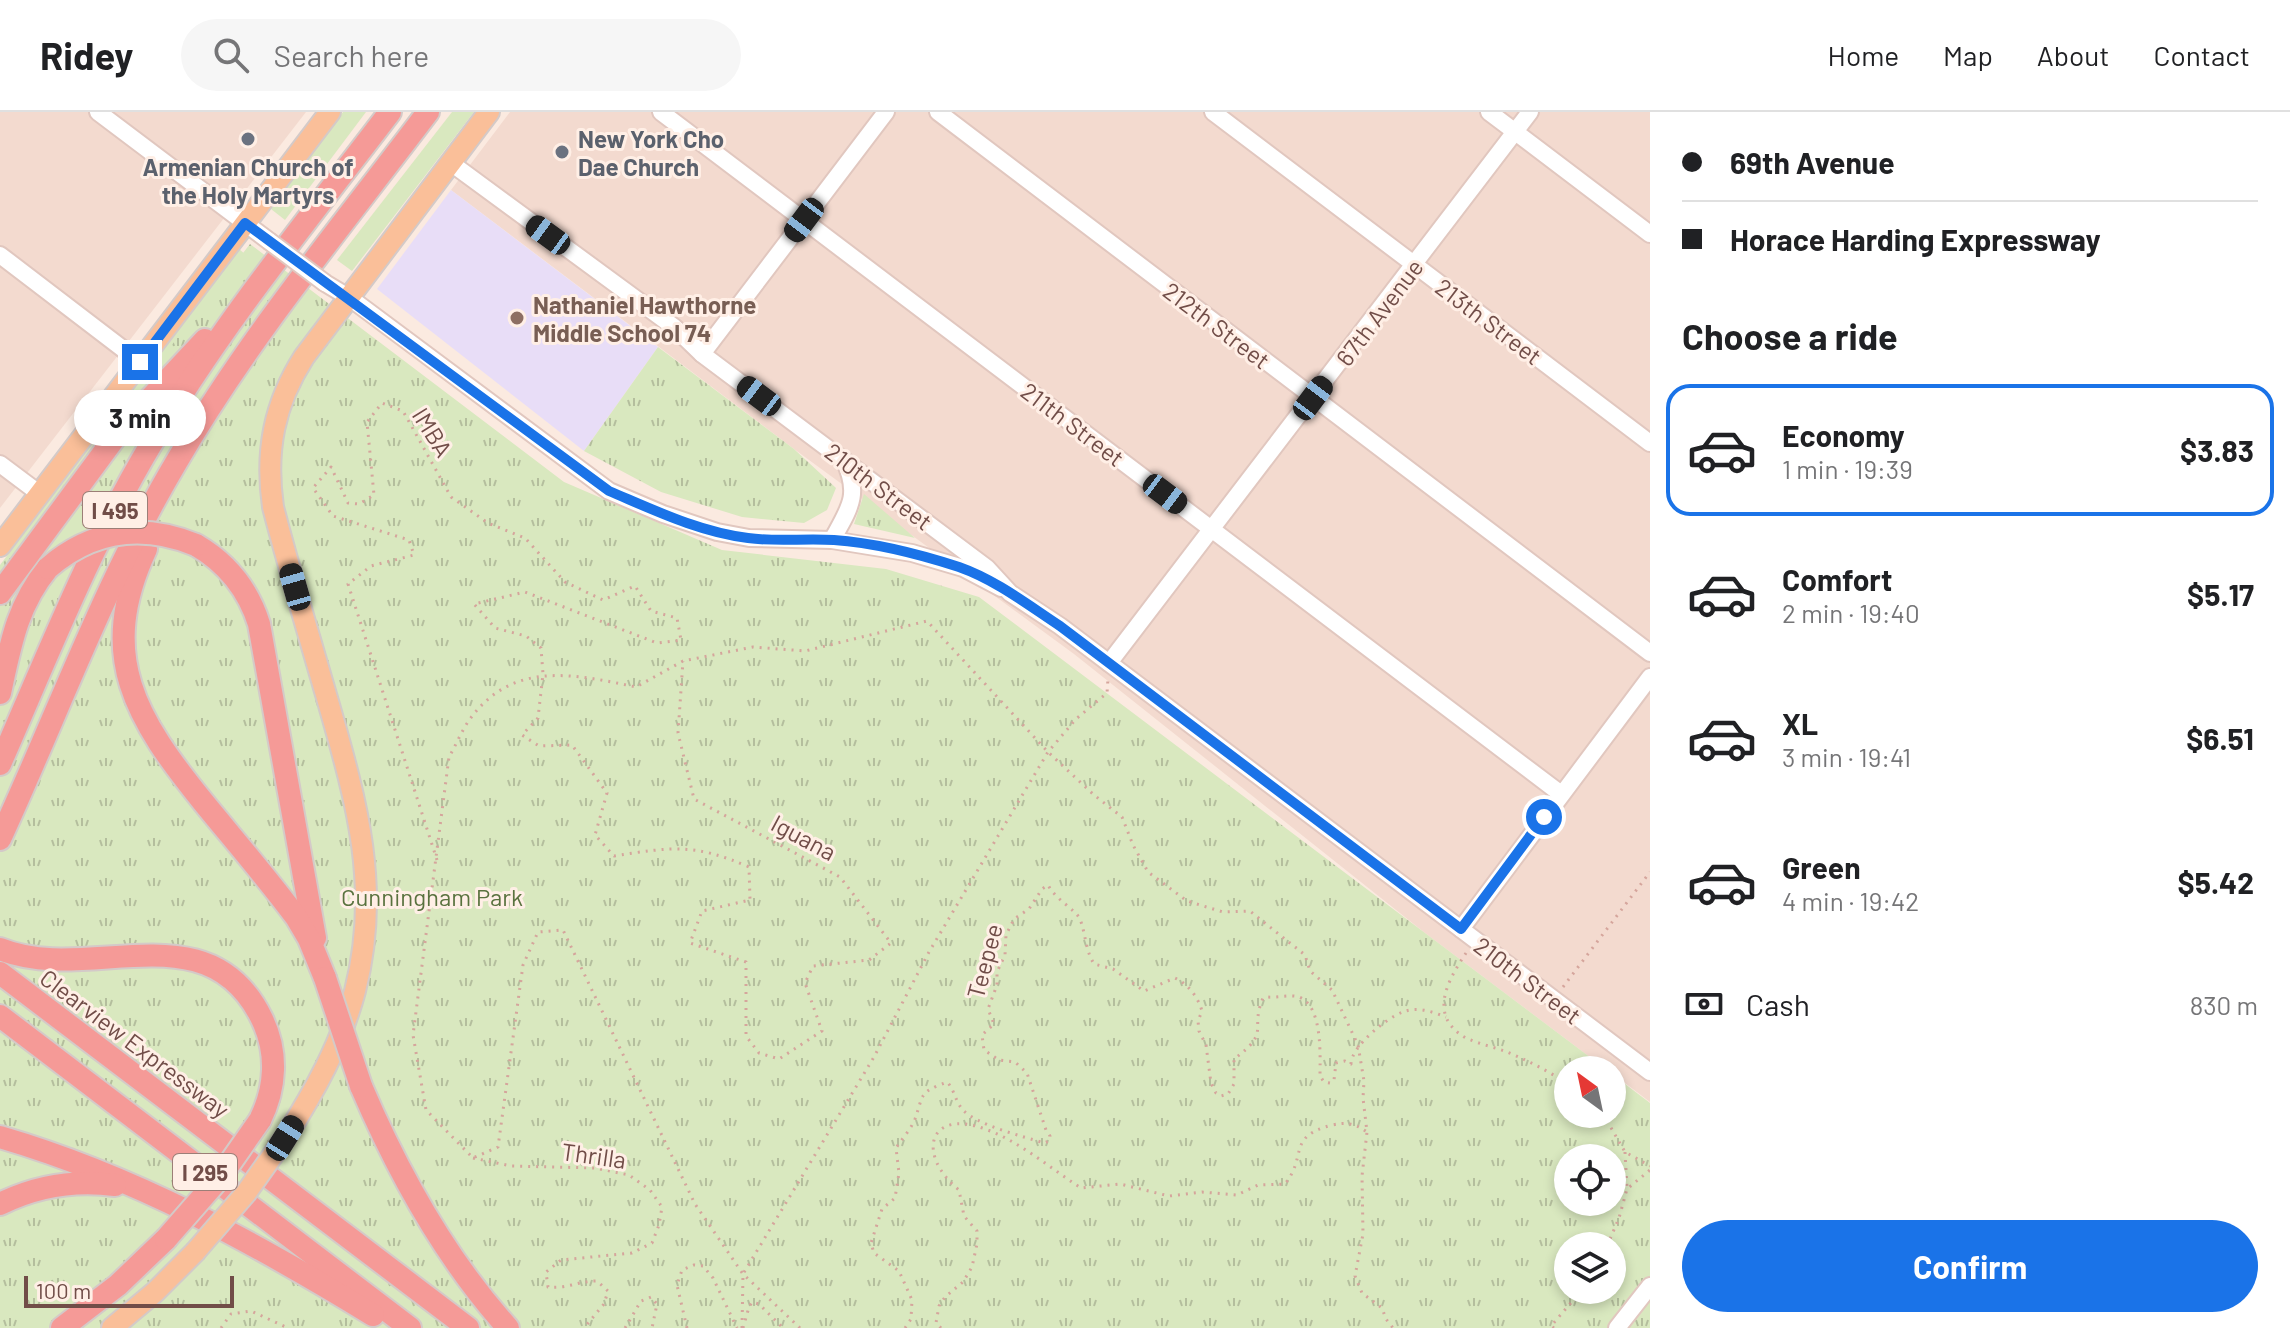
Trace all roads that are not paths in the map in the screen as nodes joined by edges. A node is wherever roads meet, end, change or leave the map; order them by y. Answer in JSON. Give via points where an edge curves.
{"nodes":[{"id":1,"x":98,"y":112,"type":"edge"},
{"id":2,"x":330,"y":112,"type":"edge"},
{"id":3,"x":390,"y":112,"type":"edge"},
{"id":4,"x":428,"y":112,"type":"edge"},
{"id":5,"x":489,"y":112,"type":"edge"},
{"id":6,"x":661,"y":112,"type":"edge"},
{"id":7,"x":886,"y":112,"type":"edge"},
{"id":8,"x":938,"y":112,"type":"edge"},
{"id":9,"x":1213,"y":112,"type":"edge"},
{"id":10,"x":1489,"y":112,"type":"edge"},
{"id":11,"x":1530,"y":112,"type":"edge"},
{"id":12,"x":1515,"y":132,"type":"junction"},
{"id":13,"x":451,"y":163,"type":"junction"},
{"id":14,"x":804,"y":220,"type":"junction"},
{"id":15,"x":245,"y":223,"type":"junction"},
{"id":16,"x":1650,"y":234,"type":"edge"},
{"id":17,"x":0,"y":255,"type":"edge"},
{"id":18,"x":1414,"y":265,"type":"junction"},
{"id":19,"x":266,"y":275,"type":"junction"},
{"id":20,"x":350,"y":298,"type":"junction"},
{"id":21,"x":702,"y":354,"type":"junction"},
{"id":22,"x":140,"y":362,"type":"junction"},
{"id":23,"x":216,"y":398,"type":"junction"},
{"id":24,"x":1313,"y":398,"type":"junction"},
{"id":25,"x":1650,"y":443,"type":"edge"},
{"id":26,"x":844,"y":460,"type":"junction"},
{"id":27,"x":0,"y":464,"type":"edge"},
{"id":28,"x":40,"y":494,"type":"junction"},
{"id":29,"x":1213,"y":530,"type":"junction"},
{"id":30,"x":832,"y":540,"type":"junction"},
{"id":31,"x":0,"y":546,"type":"edge"},
{"id":32,"x":0,"y":590,"type":"edge"},
{"id":33,"x":1010,"y":593,"type":"junction"},
{"id":34,"x":1650,"y":653,"type":"edge"},
{"id":35,"x":1109,"y":663,"type":"junction"},
{"id":36,"x":1650,"y":677,"type":"edge"},
{"id":37,"x":0,"y":693,"type":"edge"},
{"id":38,"x":0,"y":764,"type":"edge"},
{"id":39,"x":1561,"y":794,"type":"junction"},
{"id":40,"x":0,"y":839,"type":"edge"},
{"id":41,"x":1461,"y":929,"type":"junction"},
{"id":42,"x":0,"y":949,"type":"edge"},
{"id":43,"x":0,"y":973,"type":"edge"},
{"id":44,"x":325,"y":978,"type":"junction"},
{"id":45,"x":0,"y":1016,"type":"edge"},
{"id":46,"x":1650,"y":1072,"type":"edge"},
{"id":47,"x":0,"y":1137,"type":"edge"},
{"id":48,"x":0,"y":1204,"type":"edge"},
{"id":49,"x":184,"y":1209,"type":"junction"},
{"id":50,"x":1650,"y":1286,"type":"edge"},
{"id":51,"x":62,"y":1328,"type":"edge"},
{"id":52,"x":112,"y":1328,"type":"edge"},
{"id":53,"x":393,"y":1328,"type":"edge"},
{"id":54,"x":410,"y":1328,"type":"edge"},
{"id":55,"x":468,"y":1328,"type":"edge"},
{"id":56,"x":508,"y":1328,"type":"edge"},
{"id":57,"x":1617,"y":1328,"type":"edge"}],
"edges":[{"from":1,"to":15,"type":"street"},
{"from":2,"to":15,"type":"main road"},
{"from":3,"to":19,"type":"highway","number":"I 495"},
{"from":4,"to":23,"type":"highway","number":"I 495"},
{"from":5,"to":13,"type":"main road"},
{"from":6,"to":14,"type":"street","name":"211th Street"},
{"from":7,"to":14,"type":"street"},
{"from":8,"to":24,"type":"street","name":"212th Street"},
{"from":9,"to":18,"type":"street","name":"213th Street"},
{"from":10,"to":12,"type":"street"},
{"from":11,"to":12,"type":"street","name":"67th Avenue"},
{"from":12,"to":16,"type":"street"},
{"from":12,"to":18,"type":"street","name":"67th Avenue"},
{"from":13,"to":20,"type":"main road"},
{"from":13,"to":21,"type":"street","name":"210th Street","via":[[674,327]]},
{"from":14,"to":21,"type":"street"},
{"from":14,"to":29,"type":"street","name":"211th Street"},
{"from":15,"to":20,"type":"street","bridge":true},
{"from":15,"to":22,"type":"main road"},
{"from":17,"to":22,"type":"street"},
{"from":18,"to":24,"type":"street","name":"67th Avenue"},
{"from":18,"to":25,"type":"street","name":"213th Street"},
{"from":19,"to":32,"type":"highway","via":[[119,432]]},
{"from":19,"to":38,"type":"highway","number":"I 495","via":[[190,382],[130,480]]},
{"from":20,"to":30,"type":"street","via":[[609,491],[717,532]]},
{"from":20,"to":52,"type":"main road","bridge":true,"via":[[286,388],[269,455],[273,507],[360,821],[367,896],[364,943],[348,1015],[328,1063],[246,1193],[195,1252]]},
{"from":21,"to":26,"type":"street","name":"210th Street"},
{"from":22,"to":28,"type":"main road"},
{"from":23,"to":40,"type":"highway","number":"I 495","via":[[123,563]]},
{"from":23,"to":44,"type":"highway","via":[[129,591],[126,666],[138,708],[162,749],[296,917]]},
{"from":24,"to":29,"type":"street","name":"67th Avenue"},
{"from":24,"to":34,"type":"street","name":"212th Street"},
{"from":26,"to":30,"type":"street","via":[[854,485],[849,509]]},
{"from":26,"to":33,"type":"street","name":"210th Street","via":[[987,568]]},
{"from":27,"to":28,"type":"street"},
{"from":28,"to":31,"type":"main road"},
{"from":29,"to":35,"type":"street","name":"67th Avenue"},
{"from":29,"to":39,"type":"street","name":"211th Street"},
{"from":30,"to":33,"type":"street","via":[[950,564]]},
{"from":33,"to":35,"type":"street","name":"210th Street"},
{"from":35,"to":41,"type":"street","name":"210th Street"},
{"from":36,"to":39,"type":"street"},
{"from":37,"to":44,"type":"highway","bridge":true,"via":[[19,614],[30,591],[61,557],[92,539],[125,531],[155,532],[196,545],[217,559],[250,600],[259,624]]},
{"from":39,"to":41,"type":"street"},
{"from":41,"to":46,"type":"street","name":"210th Street"},
{"from":42,"to":51,"type":"highway","bridge":true,"via":[[30,958],[173,955],[201,962],[225,975],[254,1004],[271,1043],[273,1085],[260,1120],[221,1176],[118,1285]]},
{"from":43,"to":55,"type":"highway","name":"Clearview Expressway","number":"I 295"},
{"from":44,"to":56,"type":"highway","bridge":true,"via":[[361,1086],[389,1149],[432,1224]]},
{"from":45,"to":54,"type":"highway","number":"I 295"},
{"from":47,"to":49,"type":"highway","via":[[105,1173]]},
{"from":48,"to":49,"type":"highway","via":[[39,1189],[94,1183],[131,1188]]},
{"from":49,"to":53,"type":"highway","via":[[284,1261]]},
{"from":50,"to":57,"type":"street"}]}
